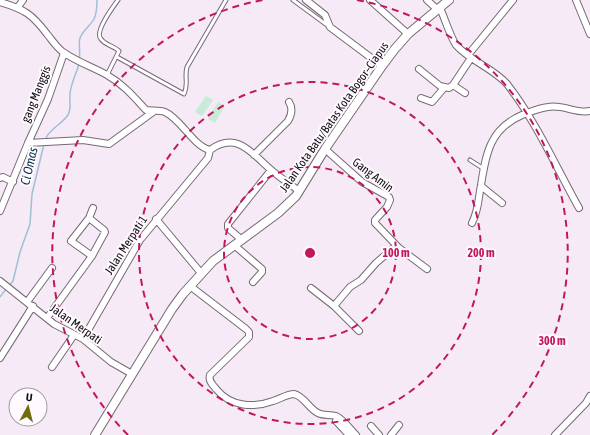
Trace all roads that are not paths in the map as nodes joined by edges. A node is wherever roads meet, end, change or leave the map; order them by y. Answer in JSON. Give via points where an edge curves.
{"nodes":[{"id":1,"x":23,"y":0,"type":"edge"},
{"id":2,"x":118,"y":0,"type":"edge"},
{"id":3,"x":226,"y":0,"type":"edge"},
{"id":4,"x":293,"y":0,"type":"edge"},
{"id":5,"x":306,"y":0,"type":"edge"},
{"id":6,"x":370,"y":0,"type":"edge"},
{"id":7,"x":427,"y":0,"type":"edge"},
{"id":8,"x":449,"y":0,"type":"edge"},
{"id":9,"x":513,"y":0,"type":"edge"},
{"id":10,"x":576,"y":0,"type":"edge"},
{"id":11,"x":0,"y":2,"type":"edge"},
{"id":12,"x":18,"y":7,"type":"junction"},
{"id":13,"x":439,"y":9,"type":"junction"},
{"id":14,"x":330,"y":27,"type":"junction"},
{"id":15,"x":408,"y":34,"type":"junction"},
{"id":16,"x":590,"y":34,"type":"edge"},
{"id":17,"x":64,"y":53,"type":"junction"},
{"id":18,"x":470,"y":56,"type":"junction"},
{"id":19,"x":118,"y":57,"type":"junction"},
{"id":20,"x":382,"y":66,"type":"junction"},
{"id":21,"x":419,"y":69,"type":"dead end"},
{"id":22,"x":107,"y":75,"type":"junction"},
{"id":23,"x":453,"y":84,"type":"junction"},
{"id":24,"x":444,"y":88,"type":"junction"},
{"id":25,"x":465,"y":93,"type":"dead end"},
{"id":26,"x":421,"y":98,"type":"dead end"},
{"id":27,"x":289,"y":102,"type":"dead end"},
{"id":28,"x":590,"y":111,"type":"edge"},
{"id":29,"x":153,"y":112,"type":"junction"},
{"id":30,"x":527,"y":113,"type":"junction"},
{"id":31,"x":28,"y":143,"type":"junction"},
{"id":32,"x":325,"y":149,"type":"junction"},
{"id":33,"x":210,"y":150,"type":"junction"},
{"id":34,"x":254,"y":155,"type":"junction"},
{"id":35,"x":470,"y":160,"type":"dead end"},
{"id":36,"x":484,"y":169,"type":"junction"},
{"id":37,"x":271,"y":170,"type":"junction"},
{"id":38,"x":0,"y":178,"type":"edge"},
{"id":39,"x":13,"y":182,"type":"junction"},
{"id":40,"x":481,"y":186,"type":"junction"},
{"id":41,"x":299,"y":191,"type":"junction"},
{"id":42,"x":502,"y":203,"type":"dead end"},
{"id":43,"x":93,"y":208,"type":"dead end"},
{"id":44,"x":579,"y":208,"type":"dead end"},
{"id":45,"x":0,"y":211,"type":"edge"},
{"id":46,"x":88,"y":218,"type":"junction"},
{"id":47,"x":156,"y":219,"type":"junction"},
{"id":48,"x":472,"y":223,"type":"dead end"},
{"id":49,"x":242,"y":240,"type":"junction"},
{"id":50,"x":234,"y":245,"type":"junction"},
{"id":51,"x":396,"y":246,"type":"junction"},
{"id":52,"x":92,"y":256,"type":"junction"},
{"id":53,"x":52,"y":268,"type":"dead end"},
{"id":54,"x":426,"y":268,"type":"dead end"},
{"id":55,"x":201,"y":273,"type":"junction"},
{"id":56,"x":0,"y":281,"type":"edge"},
{"id":57,"x":253,"y":282,"type":"dead end"},
{"id":58,"x":190,"y":286,"type":"junction"},
{"id":59,"x":311,"y":288,"type":"dead end"},
{"id":60,"x":30,"y":304,"type":"junction"},
{"id":61,"x":334,"y":306,"type":"junction"},
{"id":62,"x":47,"y":318,"type":"junction"},
{"id":63,"x":358,"y":331,"type":"dead end"},
{"id":64,"x":74,"y":335,"type":"junction"},
{"id":65,"x":83,"y":339,"type":"junction"},
{"id":66,"x":0,"y":358,"type":"edge"},
{"id":67,"x":52,"y":367,"type":"dead end"},
{"id":68,"x":132,"y":374,"type":"junction"},
{"id":69,"x":590,"y":396,"type":"edge"},
{"id":70,"x":336,"y":421,"type":"dead end"},
{"id":71,"x":399,"y":425,"type":"dead end"},
{"id":72,"x":371,"y":426,"type":"dead end"},
{"id":73,"x":95,"y":435,"type":"edge"},
{"id":74,"x":349,"y":435,"type":"edge"},
{"id":75,"x":356,"y":435,"type":"edge"},
{"id":76,"x":379,"y":435,"type":"edge"},
{"id":77,"x":391,"y":435,"type":"edge"},
{"id":78,"x":555,"y":435,"type":"edge"}],
"edges":[{"from":1,"to":12,"type":"street"},
{"from":2,"to":19,"type":"lane","via":[[100,29],[99,37],[118,50]]},
{"from":3,"to":19,"type":"lane","via":[[187,67],[187,88],[184,94]]},
{"from":4,"to":14,"type":"lane"},
{"from":5,"to":14,"type":"street","via":[[326,15]]},
{"from":6,"to":15,"type":"street"},
{"from":7,"to":13,"type":"street"},
{"from":8,"to":13,"type":"main road","name":"Jalan Kota Batu/Batas Kota Bogor–Ciapus"},
{"from":9,"to":18,"type":"street"},
{"from":10,"to":16,"type":"street"},
{"from":11,"to":12,"type":"street"},
{"from":12,"to":17,"type":"street","via":[[33,17]]},
{"from":13,"to":15,"type":"main road","name":"Jalan Kota Batu/Batas Kota Bogor–Ciapus"},
{"from":13,"to":18,"type":"street","via":[[455,42]]},
{"from":14,"to":20,"type":"street"},
{"from":15,"to":20,"type":"main road","name":"Jalan Kota Batu/Batas Kota Bogor–Ciapus"},
{"from":17,"to":22,"type":"street"},
{"from":17,"to":31,"type":"street","name":"gang Manggis","via":[[48,99]]},
{"from":18,"to":23,"type":"street"},
{"from":18,"to":30,"type":"street","via":[[503,80]]},
{"from":19,"to":22,"type":"lane"},
{"from":20,"to":32,"type":"main road","name":"Jalan Kota Batu/Batas Kota Bogor–Ciapus"},
{"from":21,"to":24,"type":"street"},
{"from":22,"to":29,"type":"street","via":[[125,88],[146,110]]},
{"from":23,"to":24,"type":"street","via":[[449,88]]},
{"from":23,"to":25,"type":"street"},
{"from":24,"to":26,"type":"street","via":[[432,102]]},
{"from":27,"to":34,"type":"street","via":[[292,110],[288,121]]},
{"from":28,"to":30,"type":"street","via":[[582,112],[551,106]]},
{"from":29,"to":31,"type":"street","via":[[111,144],[83,140]]},
{"from":29,"to":33,"type":"street","via":[[161,111],[169,115],[202,147]]},
{"from":30,"to":36,"type":"street","via":[[498,131],[489,148]]},
{"from":30,"to":44,"type":"street"},
{"from":31,"to":39,"type":"street","name":"gang Manggis"},
{"from":32,"to":41,"type":"main road","name":"Jalan Kota Batu/Batas Kota Bogor–Ciapus"},
{"from":32,"to":51,"type":"street","name":"Gang Amin","via":[[362,182],[389,197],[388,204],[374,222]]},
{"from":33,"to":34,"type":"street","via":[[219,144],[230,142],[240,145]]},
{"from":33,"to":47,"type":"street","name":"Jalan Merpati 1","via":[[208,158]]},
{"from":34,"to":37,"type":"street"},
{"from":35,"to":36,"type":"lane"},
{"from":36,"to":40,"type":"street"},
{"from":37,"to":41,"type":"street"},
{"from":37,"to":49,"type":"street","via":[[228,224],[228,228]]},
{"from":38,"to":39,"type":"street"},
{"from":39,"to":45,"type":"street","name":"gang Manggis"},
{"from":40,"to":42,"type":"street"},
{"from":40,"to":48,"type":"street","via":[[478,212]]},
{"from":41,"to":49,"type":"main road","name":"Jalan Kota Batu/Batas Kota Bogor–Ciapus","via":[[278,213]]},
{"from":43,"to":46,"type":"street"},
{"from":46,"to":52,"type":"street","via":[[105,230]]},
{"from":46,"to":52,"type":"street","via":[[71,241]]},
{"from":47,"to":55,"type":"street"},
{"from":47,"to":65,"type":"street","name":"Jalan Merpati 1","via":[[136,246]]},
{"from":49,"to":50,"type":"main road","name":"Jalan Kota Batu/Batas Kota Bogor–Ciapus"},
{"from":50,"to":55,"type":"main road","name":"Jalan Kota Batu/Batas Kota Bogor–Ciapus"},
{"from":50,"to":57,"type":"street","via":[[262,269]]},
{"from":51,"to":54,"type":"street","name":"Gang Amin"},
{"from":51,"to":61,"type":"street","via":[[361,280],[350,287]]},
{"from":52,"to":62,"type":"street"},
{"from":53,"to":60,"type":"street"},
{"from":55,"to":58,"type":"main road","name":"Jalan Kota Batu/Batas Kota Bogor–Ciapus"},
{"from":56,"to":60,"type":"street","name":"Jalan Merpati"},
{"from":58,"to":68,"type":"main road","name":"Jalan Kota Batu/Batas Kota Bogor–Ciapus","via":[[172,309]]},
{"from":58,"to":75,"type":"street","via":[[249,332],[248,337],[210,374],[210,382],[221,395],[230,401],[252,405],[294,394],[317,412],[340,419]]},
{"from":59,"to":61,"type":"street"},
{"from":60,"to":62,"type":"street","name":"Jalan Merpati"},
{"from":60,"to":66,"type":"street"},
{"from":61,"to":63,"type":"street"},
{"from":62,"to":64,"type":"street","name":"Jalan Merpati"},
{"from":64,"to":65,"type":"street","name":"Jalan Merpati"},
{"from":64,"to":67,"type":"street"},
{"from":65,"to":68,"type":"street","name":"Jalan Merpati","via":[[111,362]]},
{"from":68,"to":73,"type":"main road","name":"Jalan Kota Batu/Batas Kota Bogor–Ciapus"},
{"from":69,"to":78,"type":"street"},
{"from":70,"to":74,"type":"street"},
{"from":71,"to":77,"type":"street"},
{"from":72,"to":76,"type":"street"}]}
